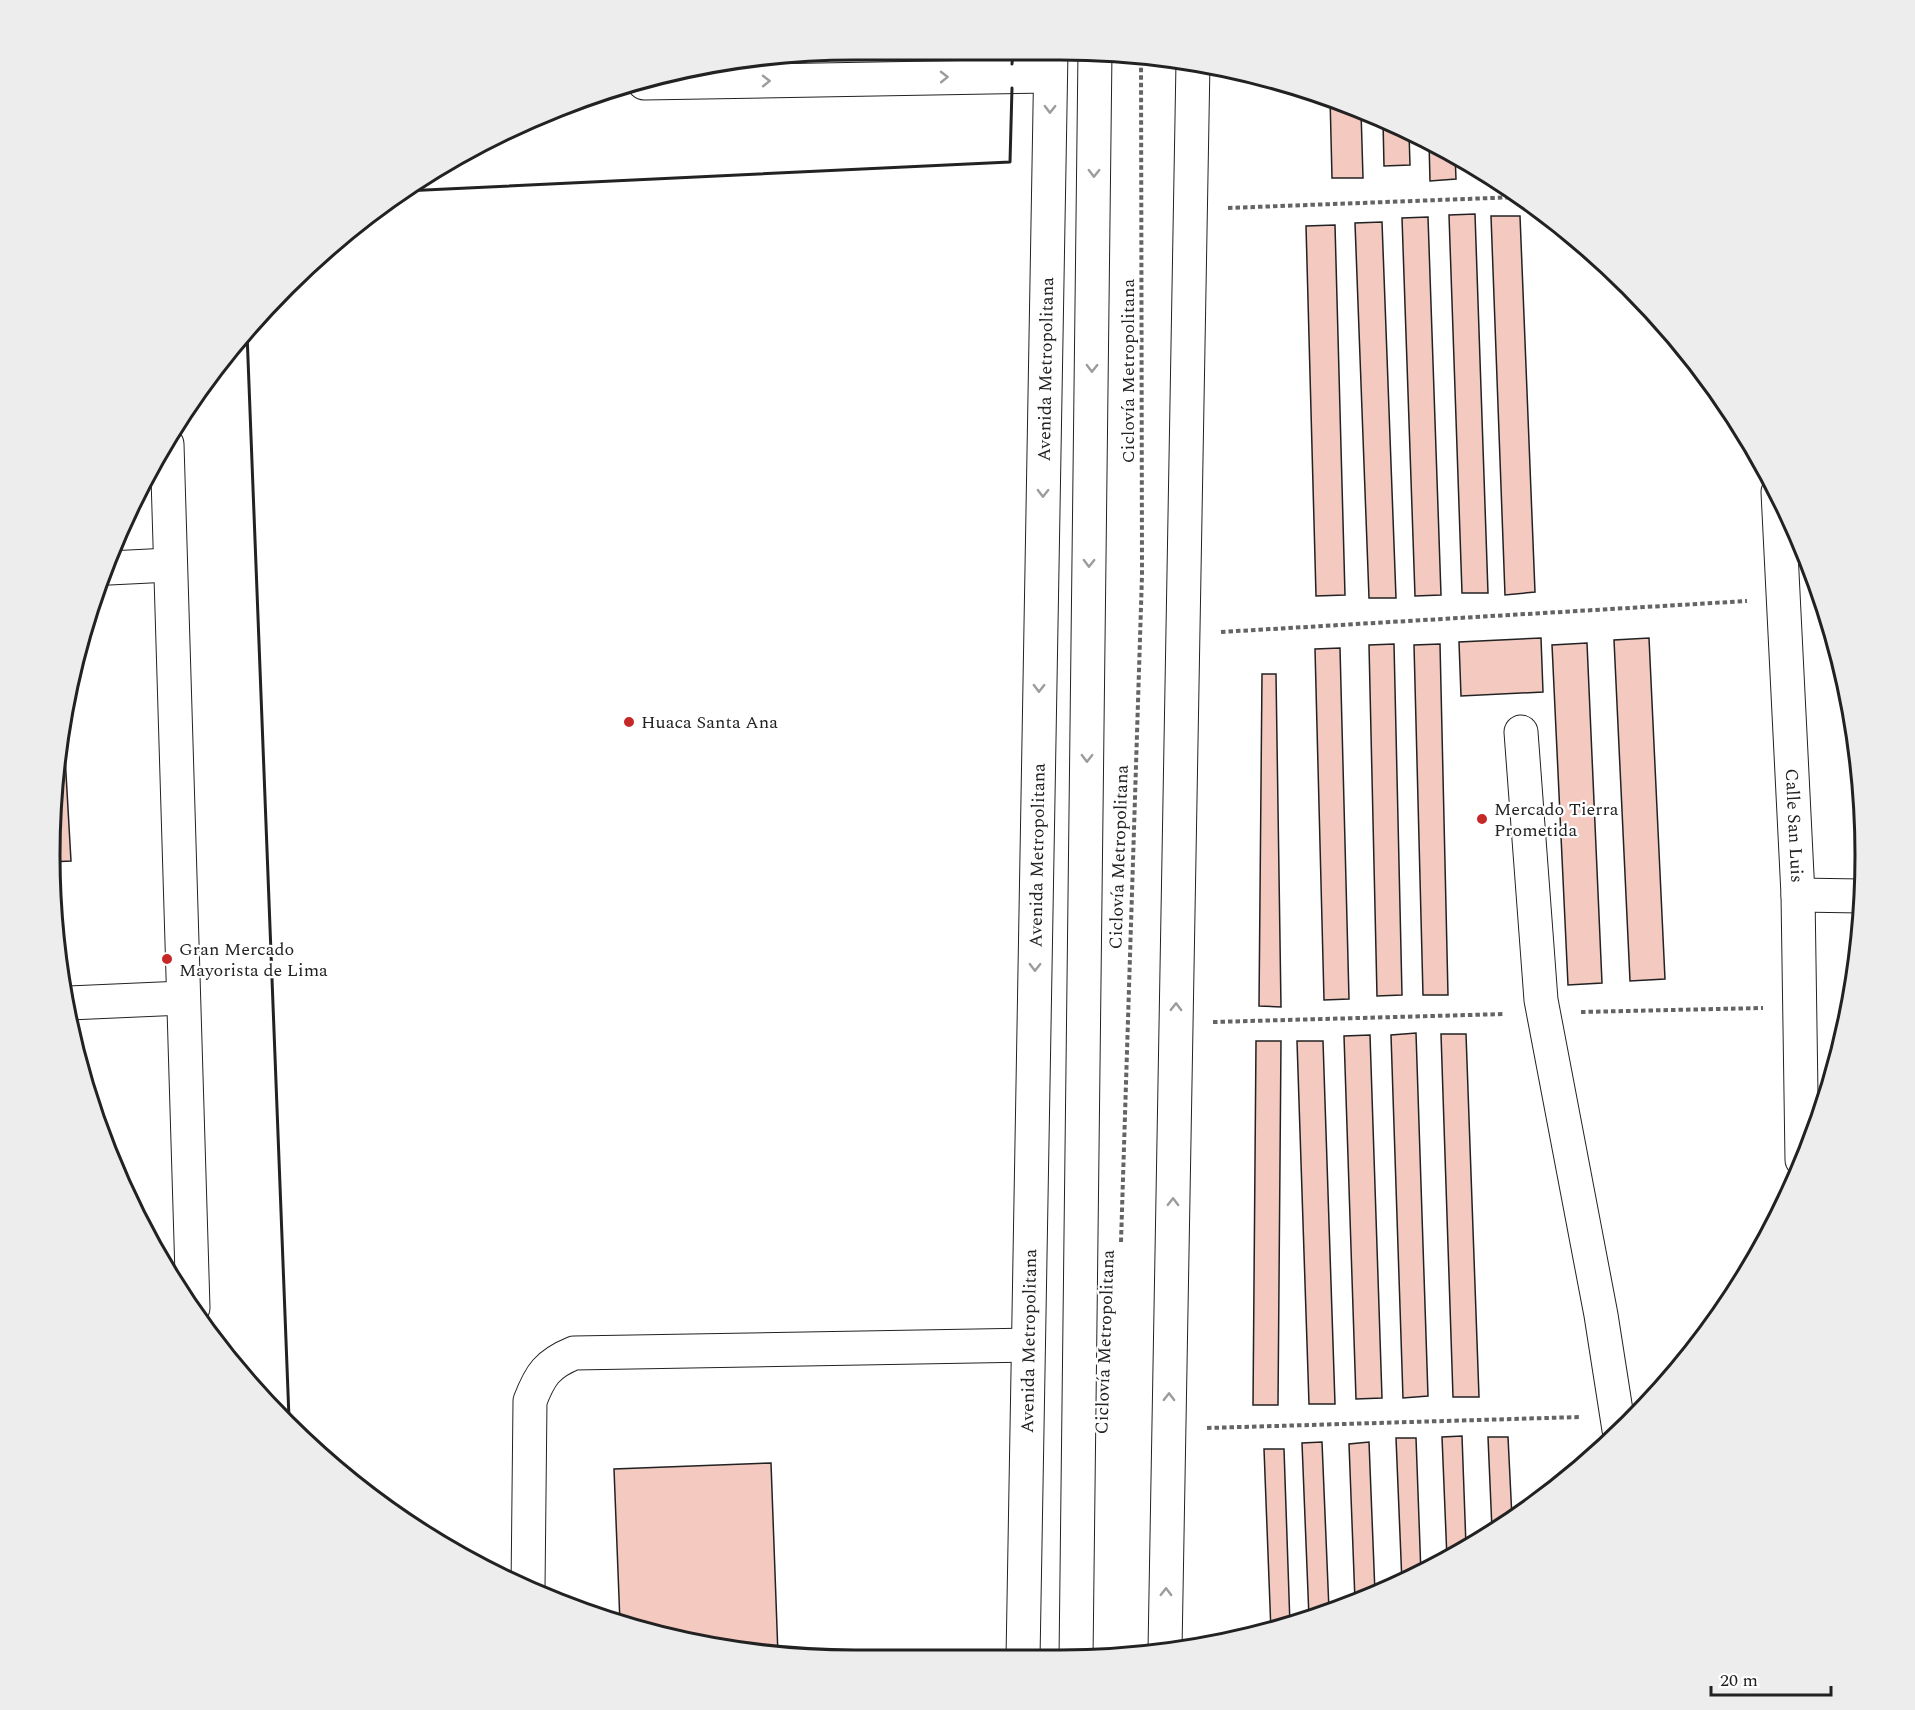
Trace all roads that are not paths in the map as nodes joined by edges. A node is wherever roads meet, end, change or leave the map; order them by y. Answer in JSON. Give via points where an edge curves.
{"nodes":[{"id":1,"x":1095,"y":61,"type":"edge"},
{"id":2,"x":1050,"y":63,"type":"edge"},
{"id":3,"x":885,"y":64,"type":"edge"},
{"id":4,"x":1193,"y":72,"type":"edge"},
{"id":5,"x":677,"y":80,"type":"edge"},
{"id":6,"x":166,"y":458,"type":"edge"},
{"id":7,"x":1779,"y":517,"type":"edge"},
{"id":8,"x":170,"y":565,"type":"junction"},
{"id":9,"x":114,"y":568,"type":"edge"},
{"id":10,"x":1521,"y":732,"type":"dead end"},
{"id":11,"x":1798,"y":895,"type":"junction"},
{"id":12,"x":1853,"y":896,"type":"edge"},
{"id":13,"x":183,"y":998,"type":"junction"},
{"id":14,"x":74,"y":1003,"type":"edge"},
{"id":15,"x":1802,"y":1139,"type":"edge"},
{"id":16,"x":193,"y":1295,"type":"edge"},
{"id":17,"x":1028,"y":1345,"type":"junction"},
{"id":18,"x":1618,"y":1421,"type":"edge"},
{"id":19,"x":528,"y":1579,"type":"edge"},
{"id":20,"x":1165,"y":1643,"type":"edge"},
{"id":21,"x":1076,"y":1649,"type":"edge"},
{"id":22,"x":1023,"y":1650,"type":"edge"}],
"edges":[{"from":1,"to":21,"type":"main road","one_way":true},
{"from":3,"to":2,"type":"main road","one_way":true},
{"from":2,"to":17,"type":"main road","name":"Avenida Metropolitana","one_way":true},
{"from":5,"to":3,"type":"main road","one_way":true},
{"from":20,"to":4,"type":"main road","one_way":true},
{"from":6,"to":8,"type":"main road"},
{"from":7,"to":11,"type":"main road","name":"Calle San Luis"},
{"from":8,"to":9,"type":"main road"},
{"from":8,"to":13,"type":"main road"},
{"from":10,"to":18,"type":"main road","via":[[1544,1013]]},
{"from":11,"to":12,"type":"main road"},
{"from":11,"to":15,"type":"main road","name":"Calle San Luis"},
{"from":13,"to":14,"type":"main road"},
{"from":13,"to":16,"type":"main road"},
{"from":17,"to":19,"type":"main road","via":[[574,1353],[554,1362],[538,1380],[530,1401]]},
{"from":17,"to":22,"type":"main road","name":"Avenida Metropolitana"}]}
